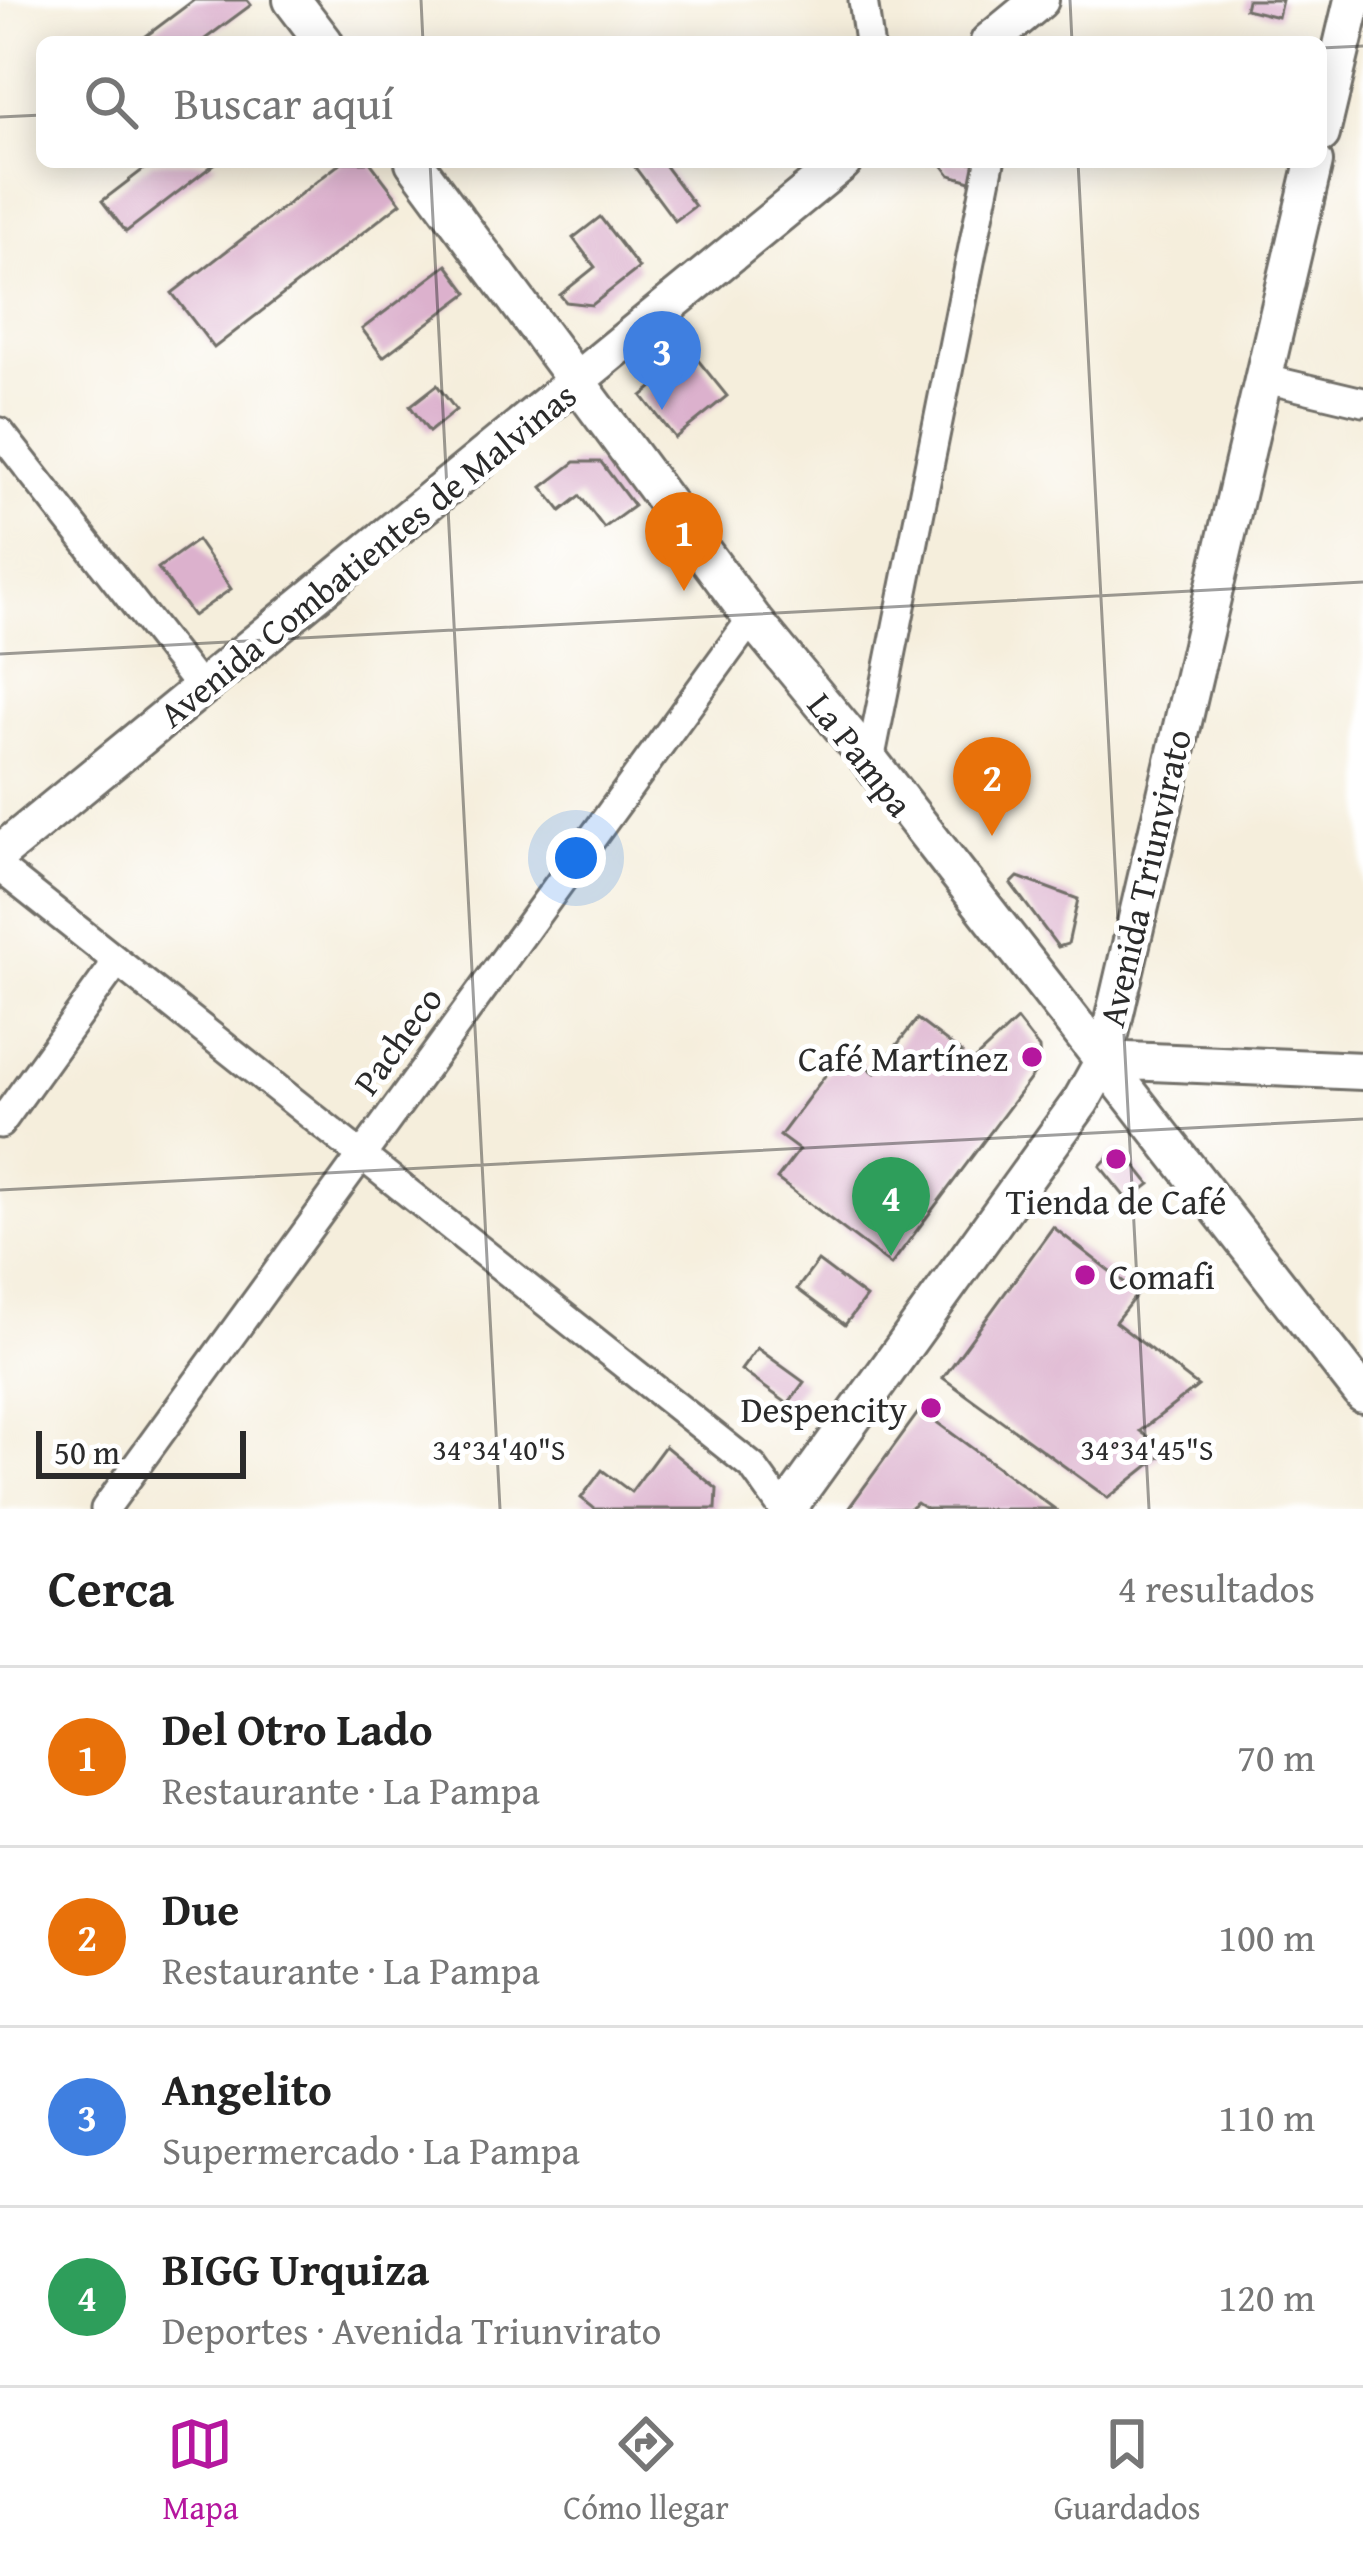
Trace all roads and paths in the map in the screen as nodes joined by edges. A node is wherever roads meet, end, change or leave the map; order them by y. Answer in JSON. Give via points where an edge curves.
{"nodes":[{"id":1,"x":292,"y":0,"type":"edge"},
{"id":2,"x":863,"y":0,"type":"edge"},
{"id":3,"x":1353,"y":0,"type":"edge"},
{"id":4,"x":1025,"y":20,"type":"edge"},
{"id":5,"x":319,"y":36,"type":"edge"},
{"id":6,"x":867,"y":36,"type":"edge"},
{"id":7,"x":999,"y":36,"type":"edge"},
{"id":8,"x":1327,"y":109,"type":"edge"},
{"id":9,"x":418,"y":168,"type":"edge"},
{"id":10,"x":836,"y":168,"type":"edge"},
{"id":11,"x":990,"y":168,"type":"edge"},
{"id":12,"x":1313,"y":168,"type":"edge"},
{"id":13,"x":1262,"y":378,"type":"junction"},
{"id":14,"x":577,"y":381,"type":"junction"},
{"id":15,"x":1363,"y":402,"type":"edge"},
{"id":16,"x":0,"y":432,"type":"edge"},
{"id":17,"x":752,"y":618,"type":"junction"},
{"id":18,"x":202,"y":690,"type":"junction"},
{"id":19,"x":870,"y":761,"type":"junction"},
{"id":20,"x":0,"y":853,"type":"edge"},
{"id":21,"x":0,"y":868,"type":"edge"},
{"id":22,"x":116,"y":963,"type":"junction"},
{"id":23,"x":1104,"y":1060,"type":"junction"},
{"id":24,"x":1363,"y":1071,"type":"edge"},
{"id":25,"x":0,"y":1124,"type":"edge"},
{"id":26,"x":358,"y":1154,"type":"junction"},
{"id":27,"x":1363,"y":1394,"type":"edge"},
{"id":28,"x":105,"y":1509,"type":"edge"},
{"id":29,"x":785,"y":1509,"type":"edge"}],
"edges":[{"from":1,"to":5,"type":"main road"},
{"from":2,"to":6,"type":"street"},
{"from":3,"to":8,"type":"main road"},
{"from":4,"to":7,"type":"main road"},
{"from":9,"to":14,"type":"main road","name":"La Pampa"},
{"from":10,"to":14,"type":"main road","name":"Avenida Combatientes de Malvinas"},
{"from":11,"to":19,"type":"street"},
{"from":12,"to":13,"type":"main road","name":"Avenida Triunvirato"},
{"from":13,"to":15,"type":"street"},
{"from":13,"to":23,"type":"main road","name":"Avenida Triunvirato"},
{"from":14,"to":17,"type":"main road","name":"La Pampa"},
{"from":14,"to":18,"type":"main road","name":"Avenida Combatientes de Malvinas"},
{"from":16,"to":18,"type":"street"},
{"from":17,"to":19,"type":"main road","name":"La Pampa"},
{"from":17,"to":26,"type":"street","name":"Pacheco"},
{"from":18,"to":20,"type":"main road","name":"Avenida Combatientes de Malvinas"},
{"from":19,"to":23,"type":"main road","name":"La Pampa"},
{"from":21,"to":22,"type":"street"},
{"from":22,"to":25,"type":"street"},
{"from":22,"to":26,"type":"street"},
{"from":23,"to":24,"type":"main road"},
{"from":23,"to":27,"type":"main road","name":"La Pampa"},
{"from":23,"to":29,"type":"main road","name":"Avenida Triunvirato"},
{"from":26,"to":28,"type":"street","name":"Pacheco"},
{"from":26,"to":29,"type":"street","via":[[753,1467]]}]}
